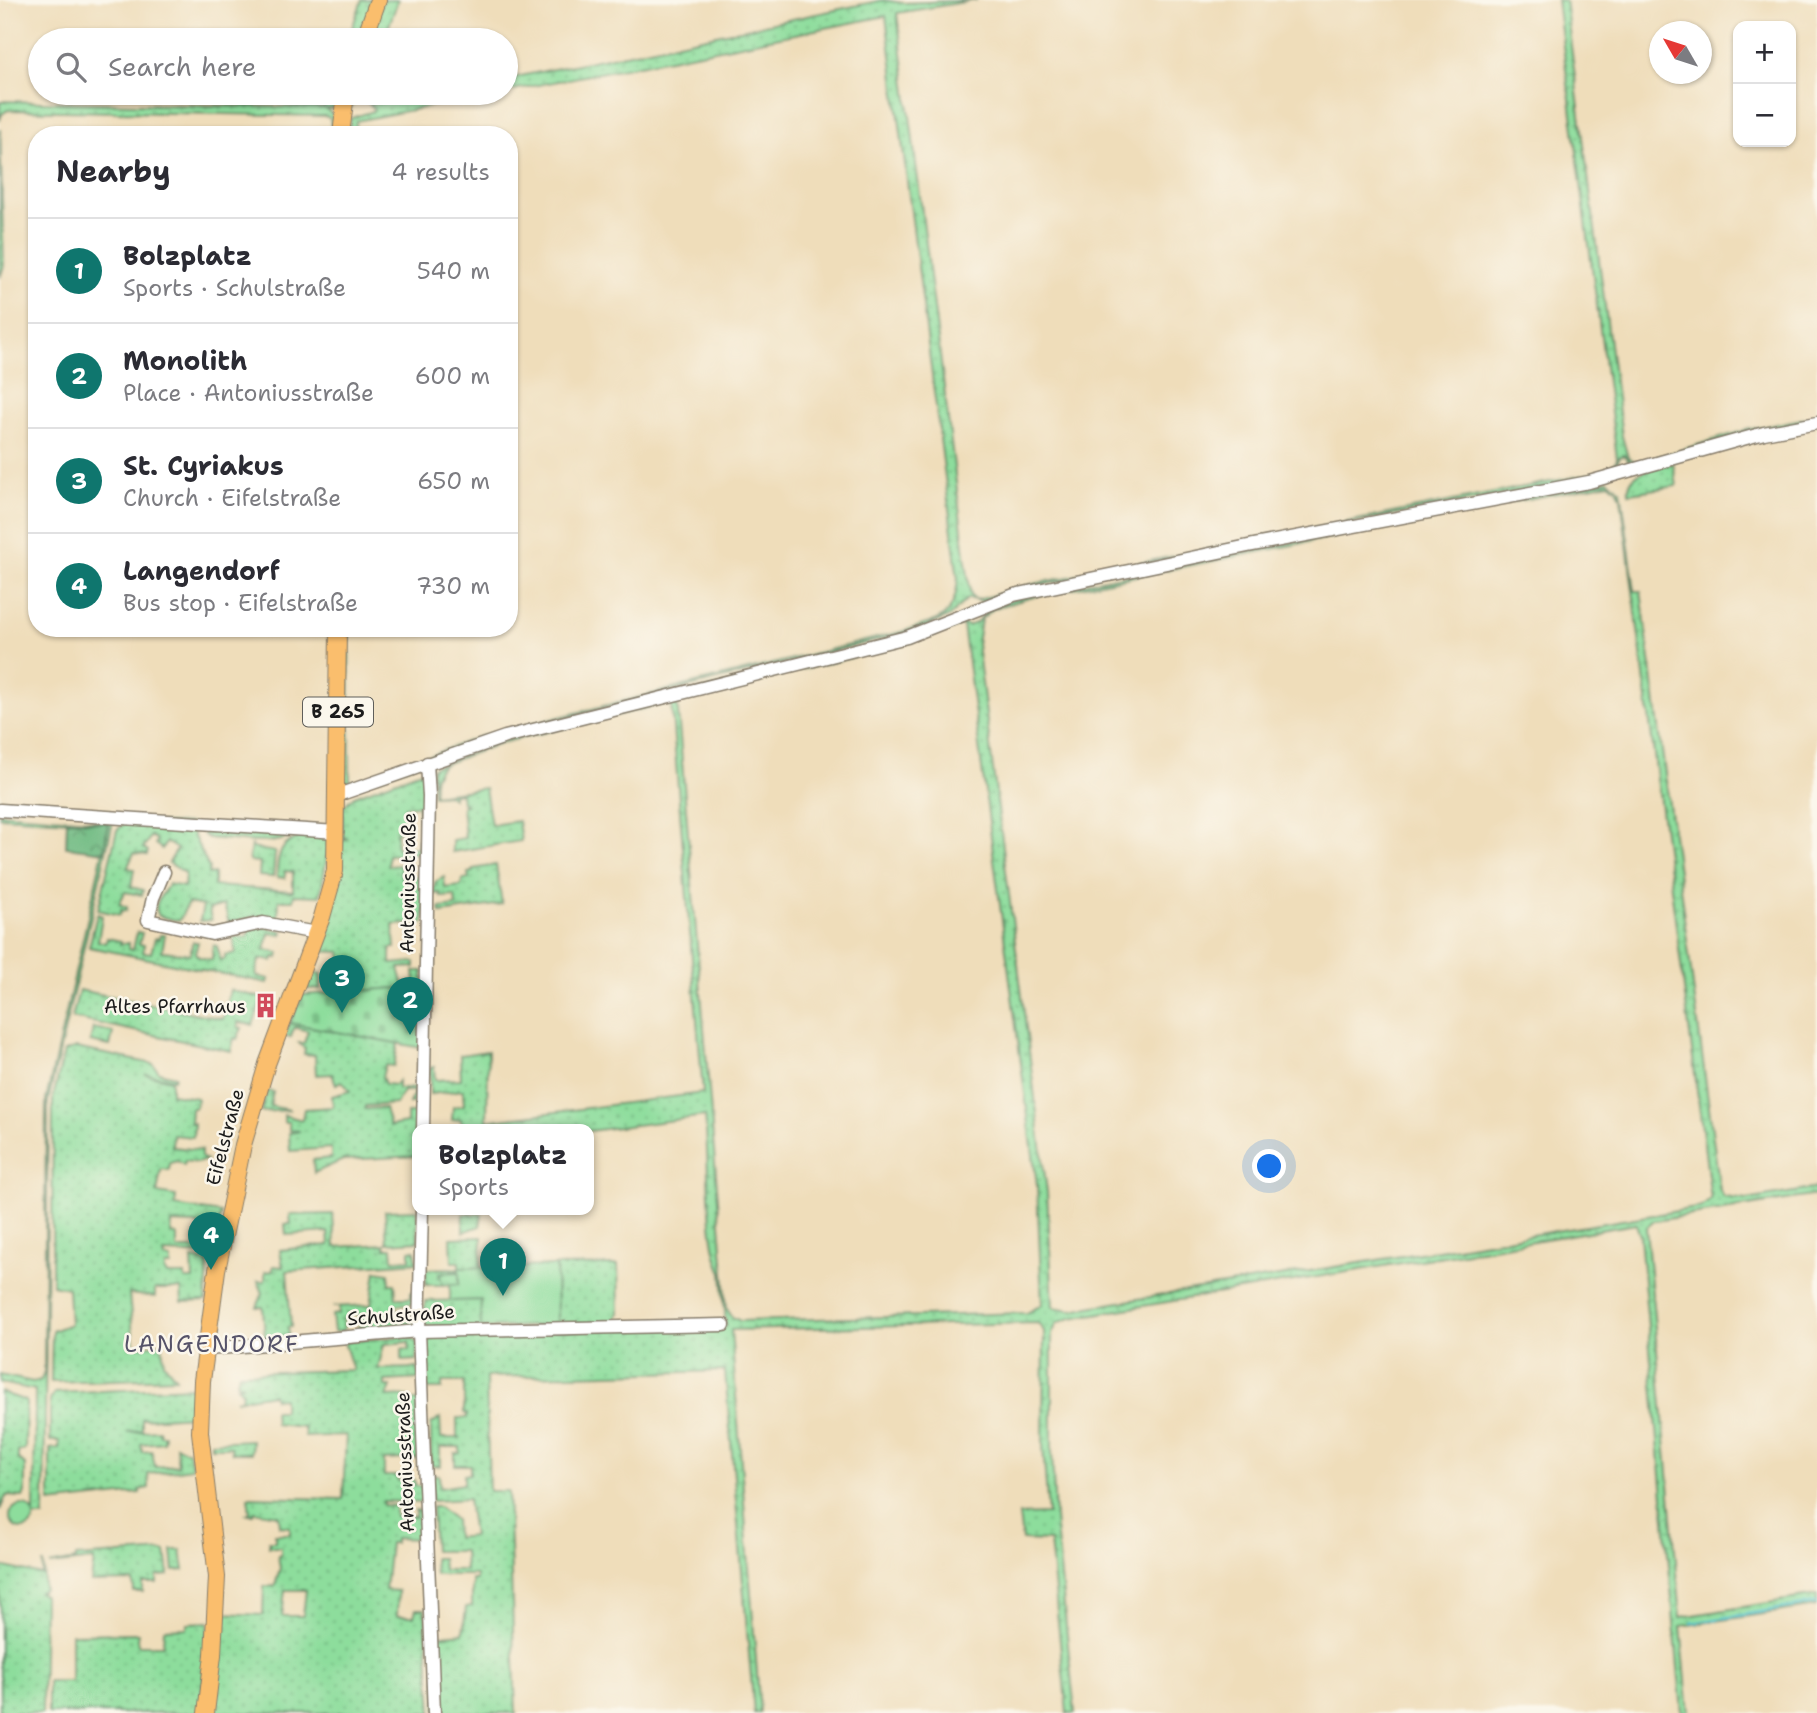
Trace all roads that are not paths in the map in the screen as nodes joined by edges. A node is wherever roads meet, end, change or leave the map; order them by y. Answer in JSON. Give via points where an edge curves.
{"nodes":[{"id":1,"x":378,"y":0,"type":"edge"},
{"id":2,"x":368,"y":28,"type":"edge"},
{"id":3,"x":345,"y":105,"type":"edge"},
{"id":4,"x":342,"y":126,"type":"edge"},
{"id":5,"x":1817,"y":423,"type":"edge"},
{"id":6,"x":338,"y":637,"type":"edge"},
{"id":7,"x":427,"y":763,"type":"junction"},
{"id":8,"x":338,"y":795,"type":"junction"},
{"id":9,"x":0,"y":810,"type":"edge"},
{"id":10,"x":337,"y":832,"type":"junction"},
{"id":11,"x":164,"y":872,"type":"dead end"},
{"id":12,"x":316,"y":933,"type":"junction"},
{"id":13,"x":423,"y":1124,"type":"edge"},
{"id":14,"x":422,"y":1215,"type":"edge"},
{"id":15,"x":724,"y":1325,"type":"dead end"},
{"id":16,"x":419,"y":1331,"type":"junction"},
{"id":17,"x":207,"y":1349,"type":"junction"},
{"id":18,"x":206,"y":1713,"type":"edge"},
{"id":19,"x":434,"y":1713,"type":"edge"}],
"edges":[{"from":1,"to":2,"type":"main road"},
{"from":3,"to":4,"type":"main road"},
{"from":5,"to":7,"type":"street","via":[[1764,433],[1589,482],[1023,592],[907,637],[505,737]]},
{"from":6,"to":8,"type":"main road","number":"B 265"},
{"from":7,"to":8,"type":"street"},
{"from":7,"to":13,"type":"street","name":"Antoniusstraße"},
{"from":8,"to":10,"type":"main road","number":"B 265"},
{"from":9,"to":10,"type":"street"},
{"from":10,"to":12,"type":"main road","name":"Eifelstraße","number":"B 265","via":[[334,878]]},
{"from":11,"to":12,"type":"street","via":[[148,920],[212,934],[263,923]]},
{"from":12,"to":17,"type":"main road","name":"Eifelstraße","number":"B 265","via":[[267,1064],[243,1145],[215,1280]]},
{"from":14,"to":16,"type":"street","name":"Antoniusstraße"},
{"from":15,"to":16,"type":"street","name":"Schulstraße"},
{"from":16,"to":17,"type":"street","name":"Schulstraße"},
{"from":16,"to":19,"type":"street","name":"Antoniusstraße"},
{"from":17,"to":18,"type":"main road","name":"Eifelstraße","number":"B 265","via":[[200,1432],[217,1589]]}]}
